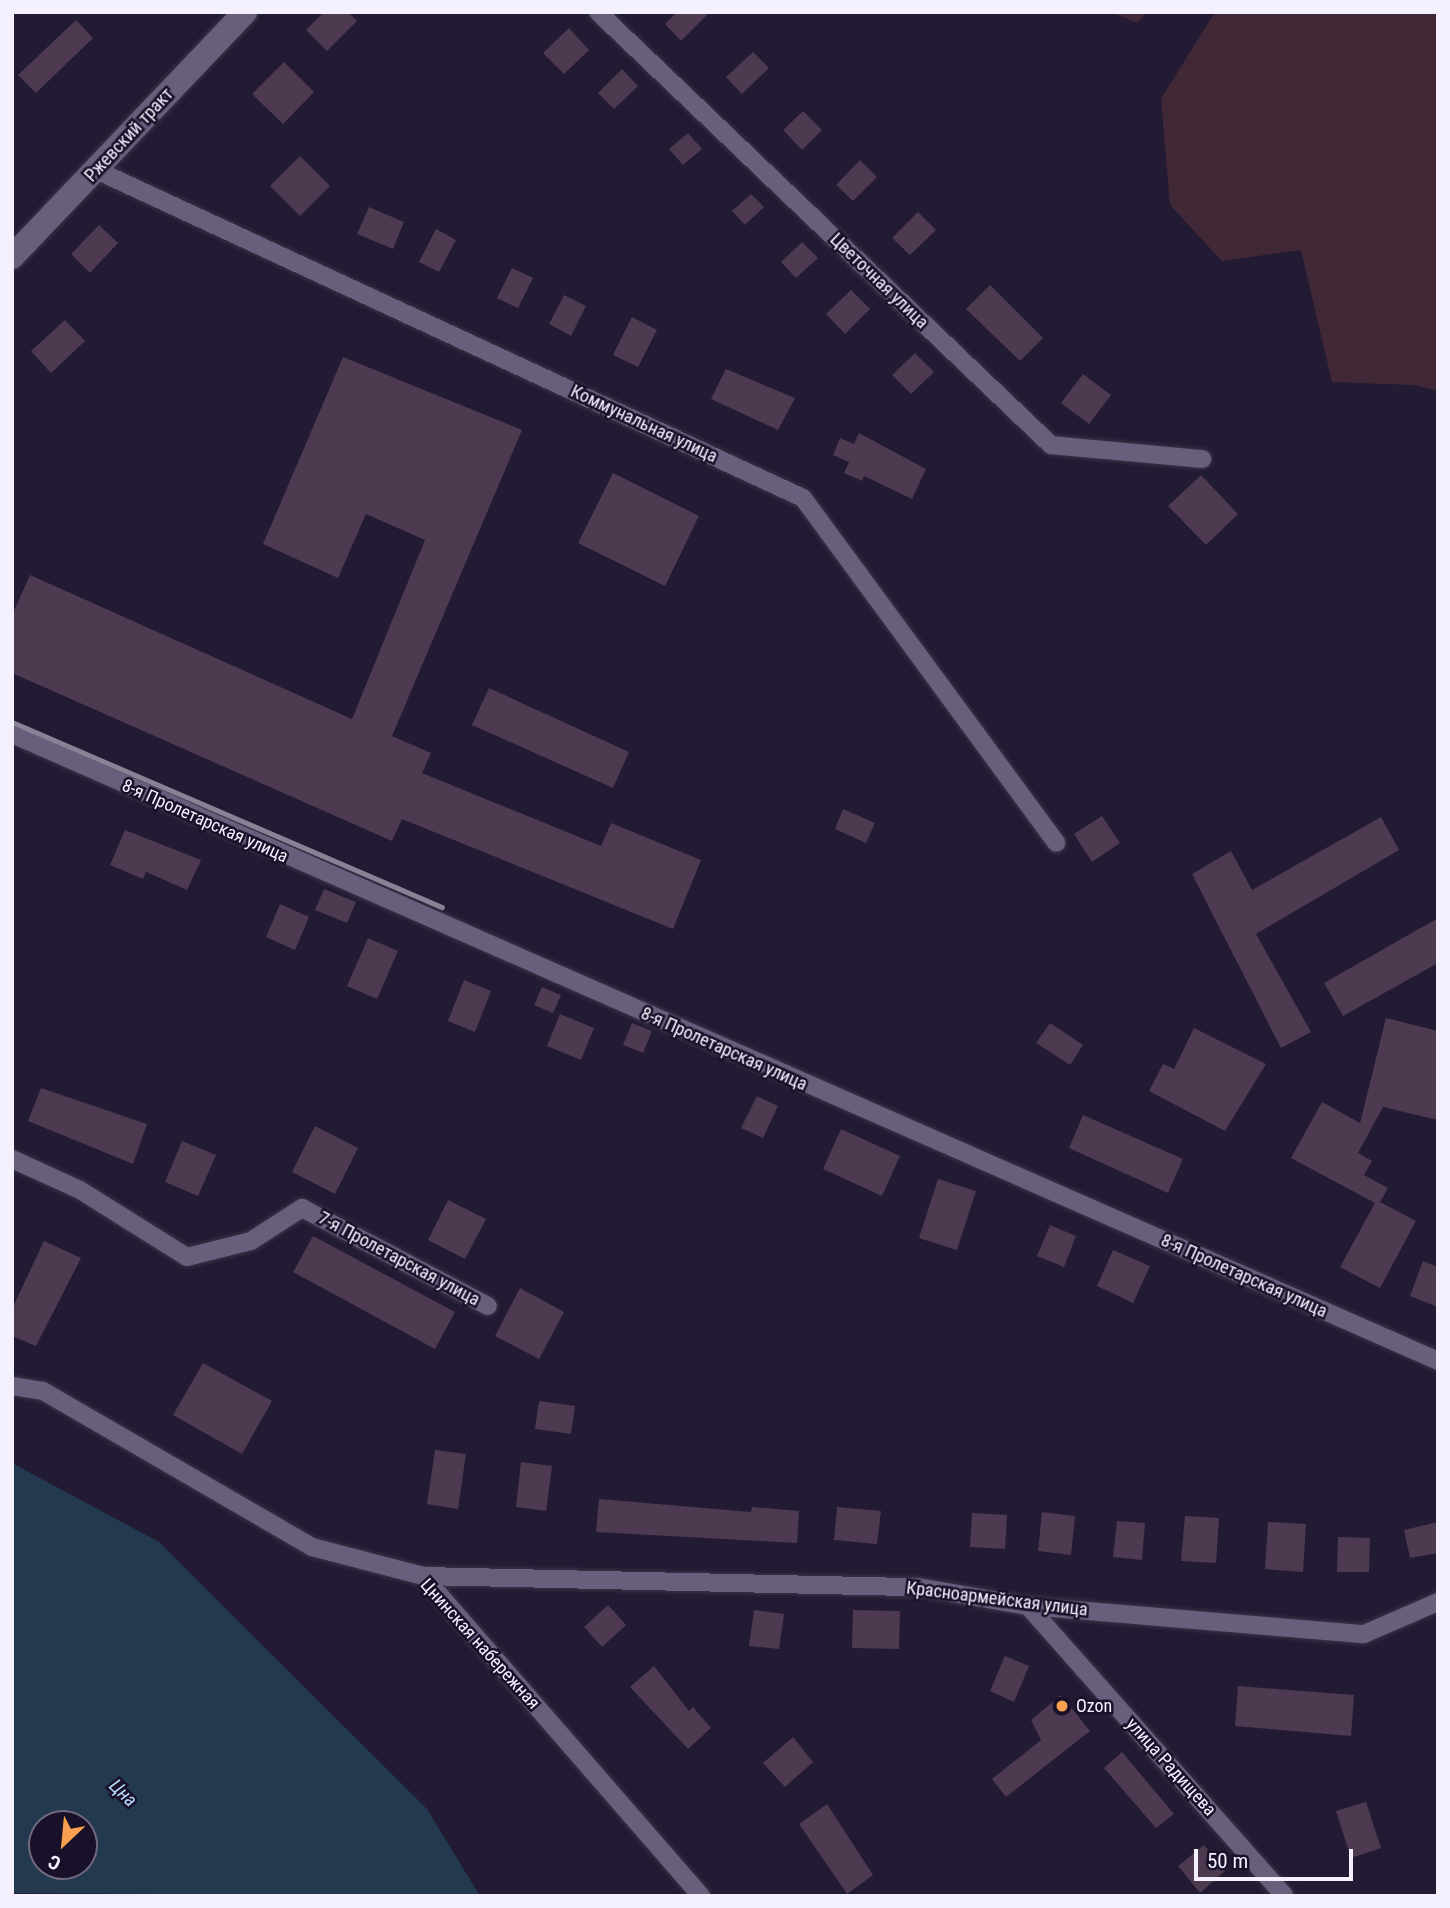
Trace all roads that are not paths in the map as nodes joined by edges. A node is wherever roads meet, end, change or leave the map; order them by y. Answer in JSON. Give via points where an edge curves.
{"nodes":[{"id":1,"x":245,"y":12,"type":"edge"},
{"id":2,"x":598,"y":12,"type":"edge"},
{"id":3,"x":96,"y":170,"type":"junction"},
{"id":4,"x":12,"y":257,"type":"edge"},
{"id":5,"x":1202,"y":459,"type":"dead end"},
{"id":6,"x":12,"y":734,"type":"edge"},
{"id":7,"x":1056,"y":843,"type":"dead end"},
{"id":8,"x":12,"y":1159,"type":"edge"},
{"id":9,"x":488,"y":1306,"type":"dead end"},
{"id":10,"x":1438,"y":1361,"type":"edge"},
{"id":11,"x":12,"y":1385,"type":"edge"},
{"id":12,"x":422,"y":1576,"type":"junction"},
{"id":13,"x":1438,"y":1602,"type":"edge"},
{"id":14,"x":1028,"y":1606,"type":"junction"},
{"id":15,"x":701,"y":1896,"type":"edge"},
{"id":16,"x":1285,"y":1896,"type":"edge"}],
"edges":[{"from":1,"to":3,"type":"main road","name":"Ржевский тракт"},
{"from":2,"to":5,"type":"street","name":"Цветочная улица","via":[[1051,445]]},
{"from":3,"to":4,"type":"main road","name":"Ржевский тракт"},
{"from":3,"to":7,"type":"street","name":"Коммунальная улица","via":[[803,498]]},
{"from":6,"to":10,"type":"street","name":"8-я Пролетарская улица"},
{"from":8,"to":9,"type":"street","name":"7-я Пролетарская улица","via":[[80,1190],[187,1257],[251,1241],[302,1208]]},
{"from":11,"to":12,"type":"street","name":"Цнинская набережная","via":[[43,1391],[312,1547]]},
{"from":12,"to":14,"type":"street","name":"Красноармейская улица","via":[[918,1587]]},
{"from":12,"to":15,"type":"street","name":"Цнинская набережная"},
{"from":13,"to":14,"type":"street","name":"Красноармейская улица","via":[[1364,1634]]},
{"from":14,"to":16,"type":"street","name":"улица Радищева"}]}
